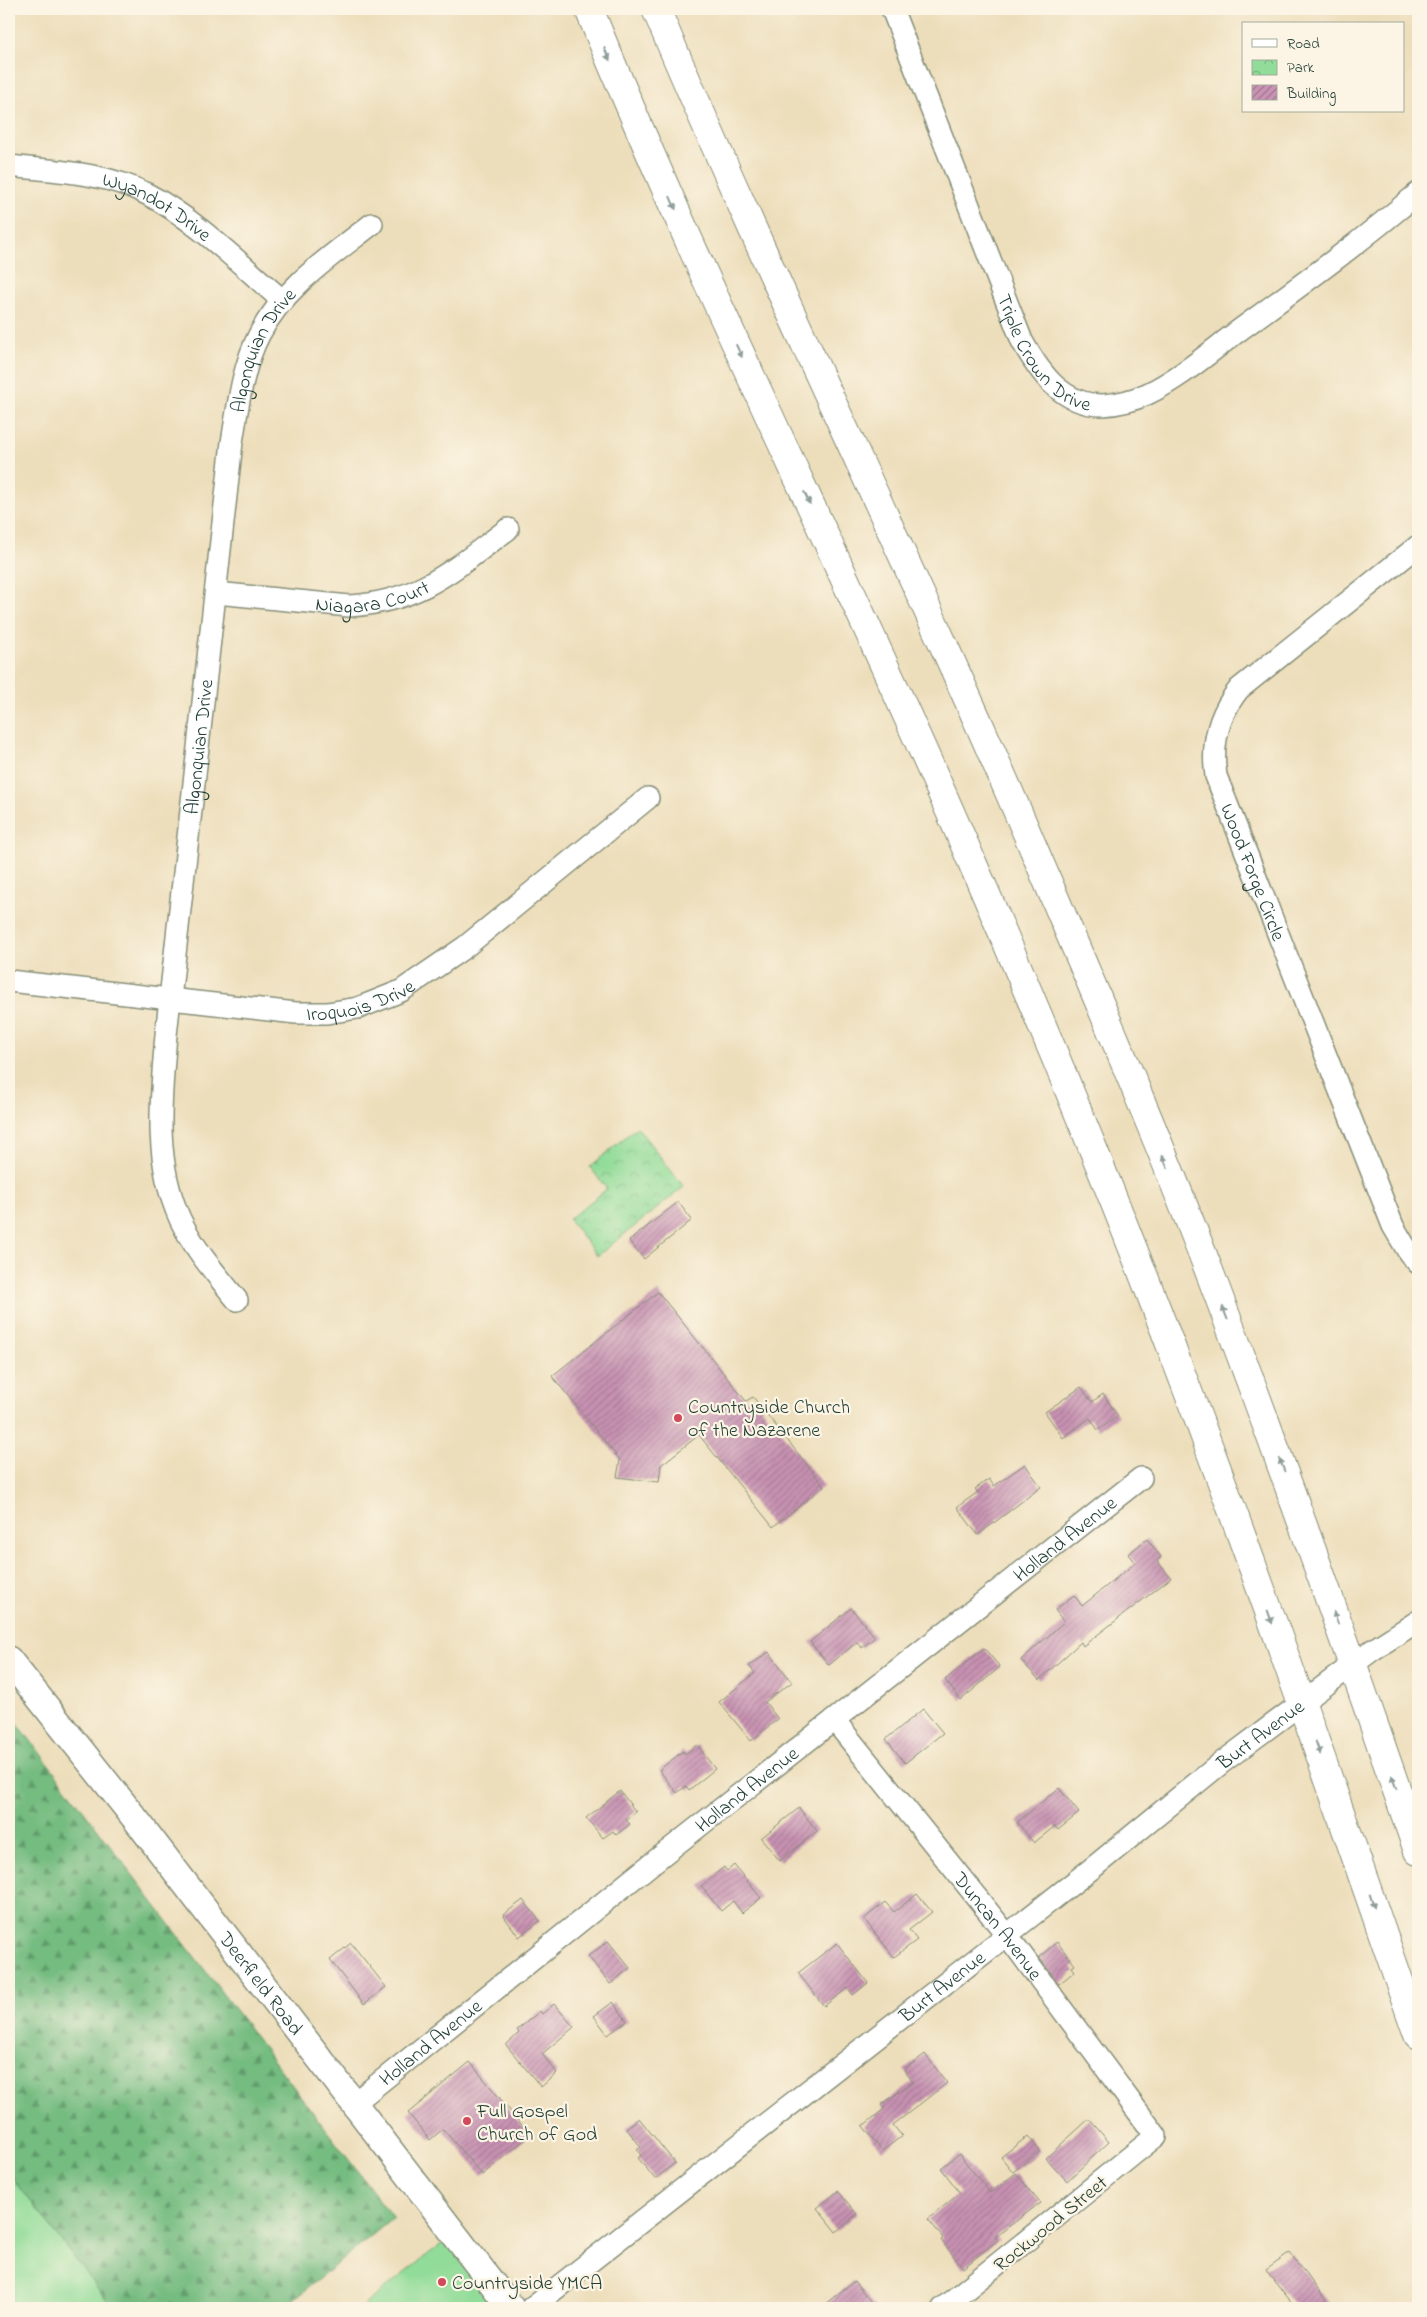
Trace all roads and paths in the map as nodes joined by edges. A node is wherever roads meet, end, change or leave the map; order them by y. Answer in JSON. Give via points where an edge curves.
{"nodes":[{"id":1,"x":588,"y":9,"type":"edge"},
{"id":2,"x":656,"y":9,"type":"edge"},
{"id":3,"x":892,"y":9,"type":"edge"},
{"id":4,"x":9,"y":166,"type":"edge"},
{"id":5,"x":1418,"y":193,"type":"edge"},
{"id":6,"x":372,"y":224,"type":"dead end"},
{"id":7,"x":282,"y":300,"type":"junction"},
{"id":8,"x":508,"y":529,"type":"dead end"},
{"id":9,"x":1418,"y":546,"type":"edge"},
{"id":10,"x":216,"y":593,"type":"junction"},
{"id":11,"x":648,"y":798,"type":"dead end"},
{"id":12,"x":9,"y":981,"type":"edge"},
{"id":13,"x":170,"y":999,"type":"junction"},
{"id":14,"x":1418,"y":1263,"type":"edge"},
{"id":15,"x":237,"y":1300,"type":"dead end"},
{"id":16,"x":1141,"y":1478,"type":"dead end"},
{"id":17,"x":1418,"y":1621,"type":"edge"},
{"id":18,"x":9,"y":1660,"type":"edge"},
{"id":19,"x":1353,"y":1664,"type":"junction"},
{"id":20,"x":1302,"y":1702,"type":"junction"},
{"id":21,"x":835,"y":1720,"type":"junction"},
{"id":22,"x":1418,"y":1851,"type":"edge"},
{"id":23,"x":1006,"y":1935,"type":"junction"},
{"id":24,"x":1418,"y":2035,"type":"edge"},
{"id":25,"x":353,"y":2104,"type":"junction"},
{"id":26,"x":1156,"y":2136,"type":"joint"},
{"id":27,"x":511,"y":2308,"type":"edge"},
{"id":28,"x":531,"y":2308,"type":"edge"},
{"id":29,"x":943,"y":2308,"type":"edge"}],
"edges":[{"from":1,"to":20,"type":"highway","one_way":true,"via":[[714,296],[923,752],[1044,1031],[1190,1396]]},
{"from":19,"to":2,"type":"highway","one_way":true,"via":[[1242,1360],[1135,1089],[1037,855],[799,334]]},
{"from":3,"to":5,"type":"street","name":"Triple Crown Drive","via":[[1022,341],[1047,380],[1080,400],[1102,405],[1148,394],[1300,286]]},
{"from":4,"to":7,"type":"street","name":"Wyandot Drive","via":[[101,178],[146,193],[186,219]]},
{"from":6,"to":7,"type":"street","name":"Algonquian Drive","via":[[306,275]]},
{"from":7,"to":10,"type":"street","name":"Algonquian Drive","via":[[258,336],[243,380],[232,442]]},
{"from":8,"to":10,"type":"street","name":"Niagara Court","via":[[443,577],[400,598],[369,605],[349,606]]},
{"from":9,"to":14,"type":"street","name":"Wood Forge Circle","via":[[1238,689],[1222,715],[1214,761],[1216,776],[1393,1226]]},
{"from":10,"to":13,"type":"street","name":"Algonquian Drive"},
{"from":11,"to":13,"type":"street","name":"Iroquois Drive","via":[[465,946],[401,991],[373,1004],[327,1013]]},
{"from":12,"to":13,"type":"street","name":"Iroquois Drive"},
{"from":13,"to":15,"type":"street","name":"Algonquian Drive","via":[[161,1097],[162,1160],[180,1219],[204,1259]]},
{"from":16,"to":21,"type":"street","name":"Holland Avenue"},
{"from":17,"to":19,"type":"street","name":"Burt Avenue"},
{"from":18,"to":25,"type":"street","name":"Deerfield Road","via":[[147,1834]]},
{"from":19,"to":20,"type":"street","name":"Burt Avenue"},
{"from":22,"to":19,"type":"highway","one_way":true},
{"from":20,"to":23,"type":"street","name":"Burt Avenue"},
{"from":20,"to":24,"type":"highway","one_way":true},
{"from":21,"to":23,"type":"street","name":"Duncan Avenue"},
{"from":21,"to":25,"type":"street","name":"Holland Avenue"},
{"from":23,"to":26,"type":"street","name":"Duncan Avenue"},
{"from":23,"to":28,"type":"street","name":"Burt Avenue"},
{"from":25,"to":27,"type":"street","name":"Deerfield Road"},
{"from":26,"to":29,"type":"street","name":"Rockwood Street"}]}
